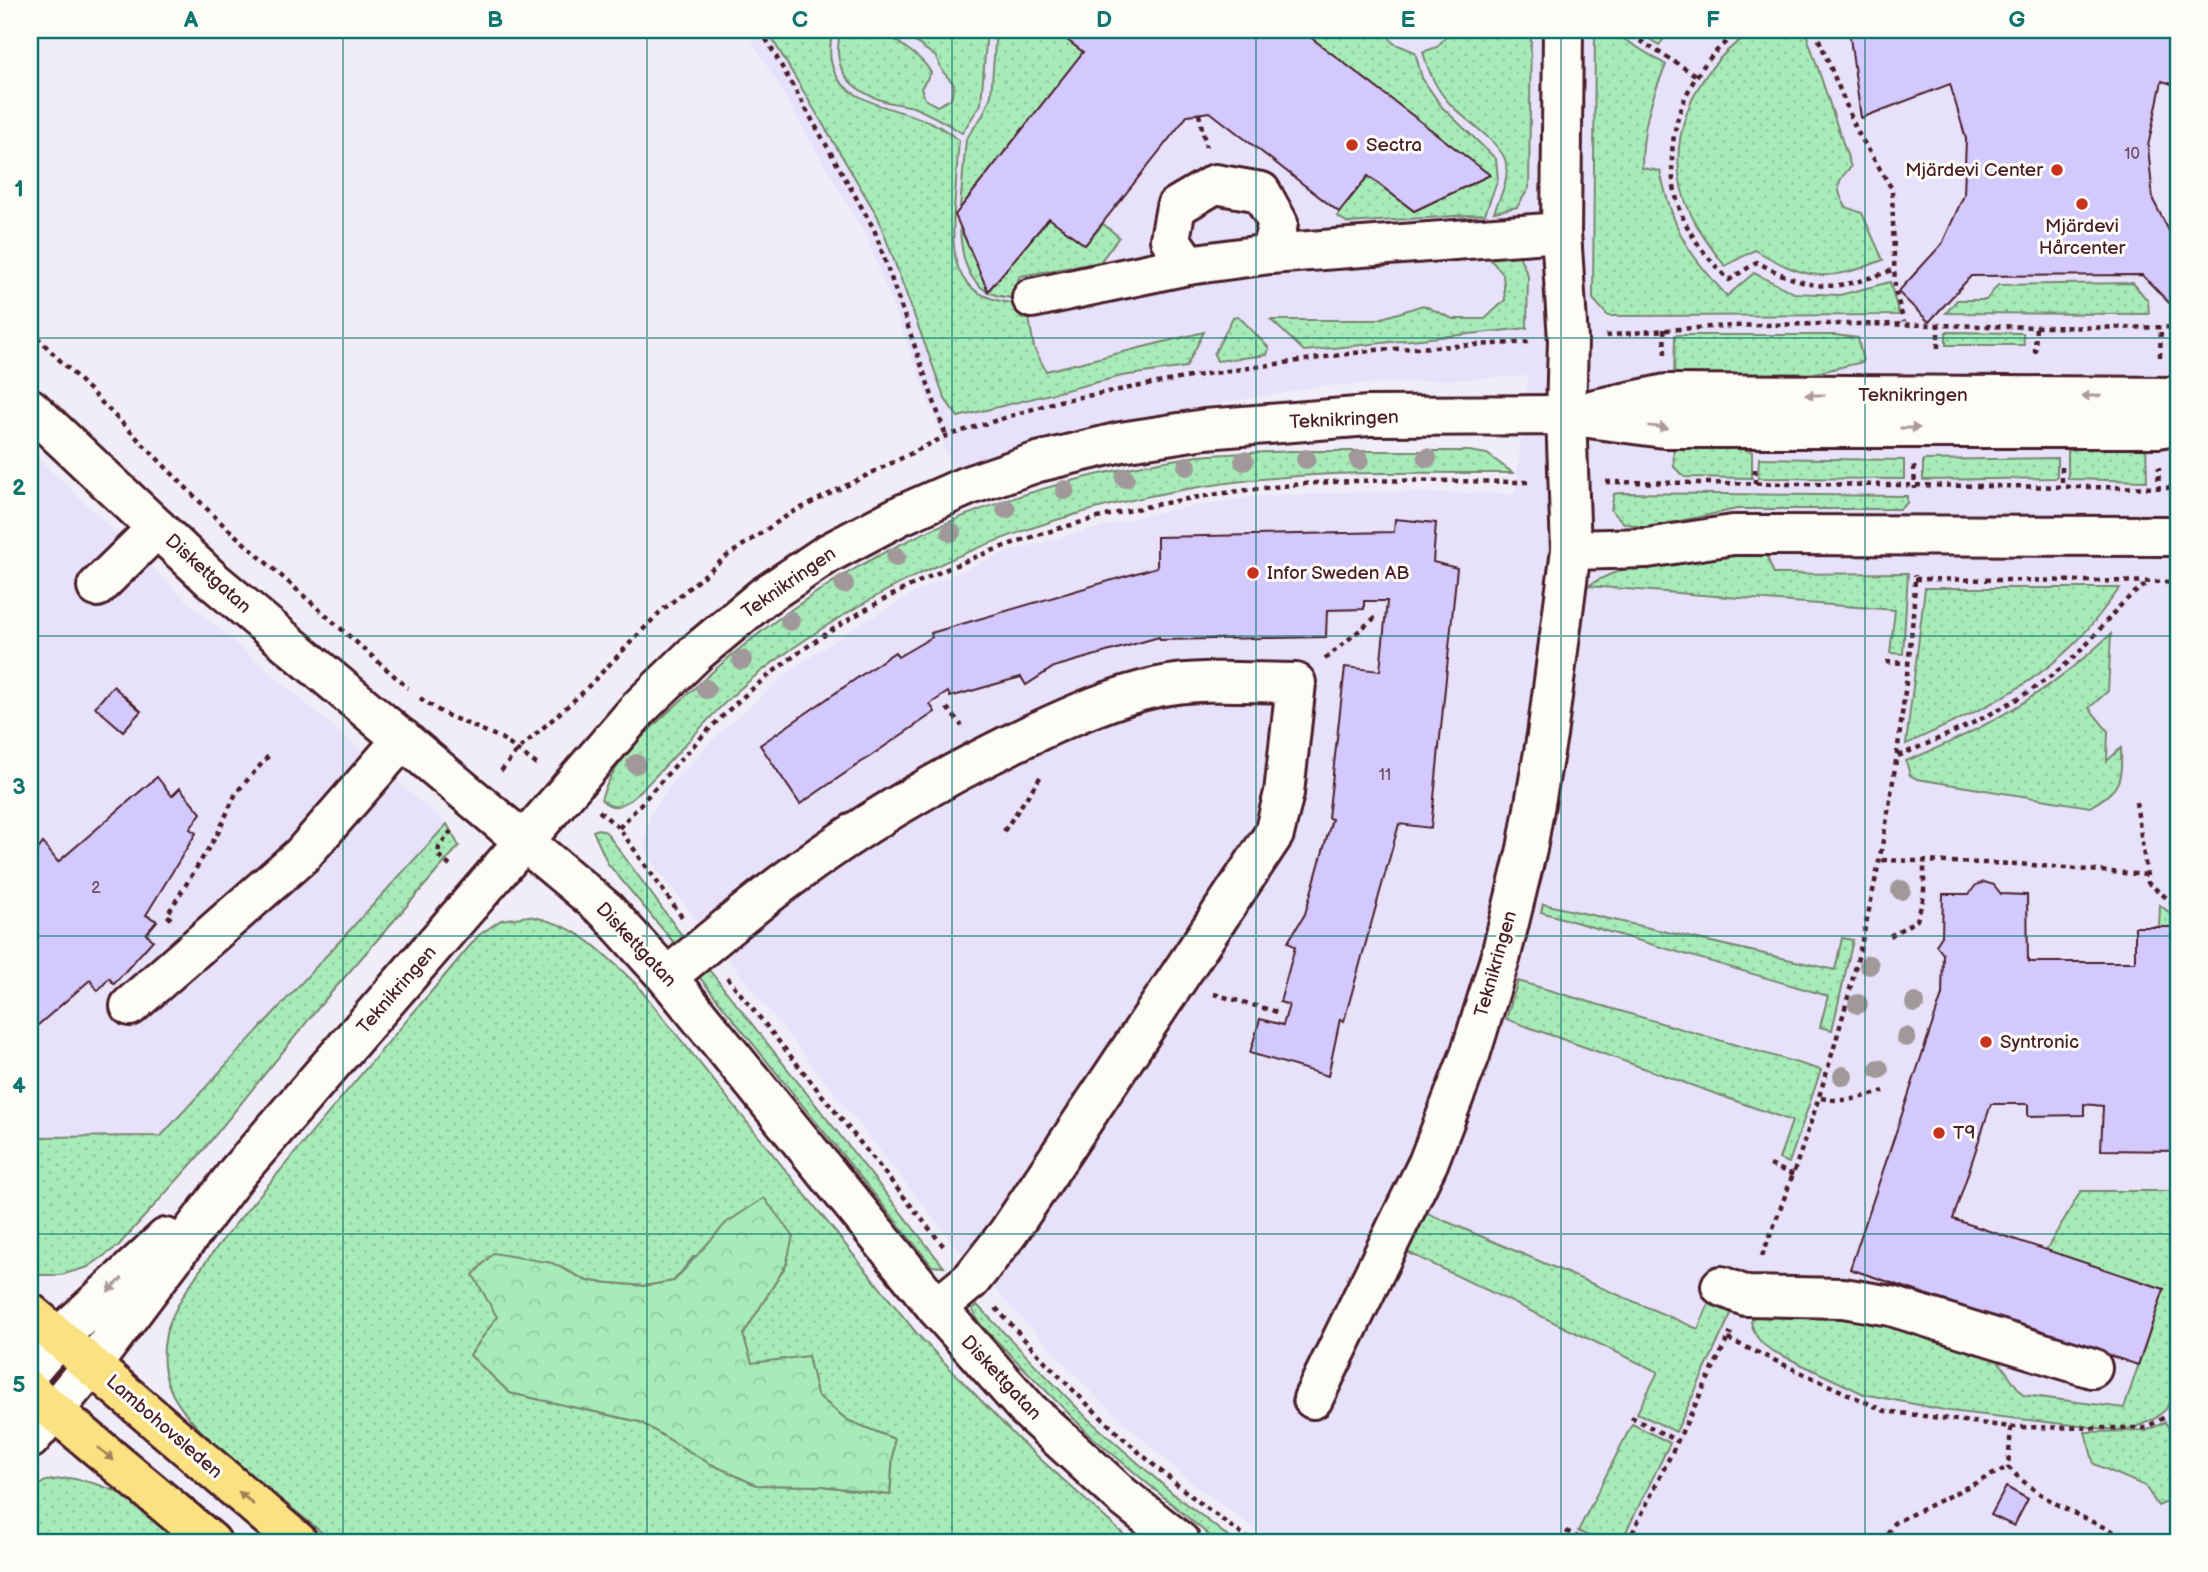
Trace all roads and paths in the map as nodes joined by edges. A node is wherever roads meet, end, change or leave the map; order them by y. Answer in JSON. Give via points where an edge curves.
{"nodes":[{"id":1,"x":761,"y":30,"type":"edge"},
{"id":2,"x":1563,"y":30,"type":"edge"},
{"id":3,"x":1623,"y":30,"type":"edge"},
{"id":4,"x":1742,"y":30,"type":"edge"},
{"id":5,"x":1815,"y":30,"type":"edge"},
{"id":6,"x":1697,"y":76,"type":"junction"},
{"id":7,"x":1561,"y":232,"type":"junction"},
{"id":8,"x":1270,"y":254,"type":"junction"},
{"id":9,"x":1188,"y":265,"type":"junction"},
{"id":10,"x":1895,"y":269,"type":"junction"},
{"id":11,"x":1032,"y":298,"type":"dead end"},
{"id":12,"x":1905,"y":323,"type":"dead end"},
{"id":13,"x":1938,"y":323,"type":"dead end"},
{"id":14,"x":2036,"y":324,"type":"dead end"},
{"id":15,"x":30,"y":330,"type":"edge"},
{"id":16,"x":1938,"y":353,"type":"dead end"},
{"id":17,"x":2035,"y":354,"type":"dead end"},
{"id":18,"x":2178,"y":397,"type":"edge"},
{"id":19,"x":30,"y":408,"type":"edge"},
{"id":20,"x":1566,"y":415,"type":"junction"},
{"id":21,"x":2178,"y":424,"type":"edge"},
{"id":22,"x":946,"y":436,"type":"dead end"},
{"id":23,"x":1914,"y":455,"type":"dead end"},
{"id":24,"x":1568,"y":483,"type":"junction"},
{"id":25,"x":1914,"y":487,"type":"junction"},
{"id":26,"x":2178,"y":488,"type":"edge"},
{"id":27,"x":157,"y":528,"type":"junction"},
{"id":28,"x":1916,"y":533,"type":"junction"},
{"id":29,"x":2178,"y":536,"type":"edge"},
{"id":30,"x":1571,"y":550,"type":"junction"},
{"id":31,"x":1915,"y":579,"type":"junction"},
{"id":32,"x":2150,"y":582,"type":"junction"},
{"id":33,"x":2178,"y":582,"type":"edge"},
{"id":34,"x":97,"y":587,"type":"dead end"},
{"id":35,"x":1378,"y":615,"type":"dead end"},
{"id":36,"x":1886,"y":662,"type":"dead end"},
{"id":37,"x":1909,"y":663,"type":"junction"},
{"id":38,"x":1296,"y":683,"type":"junction"},
{"id":39,"x":1041,"y":730,"type":"junction"},
{"id":40,"x":403,"y":739,"type":"junction"},
{"id":41,"x":271,"y":753,"type":"dead end"},
{"id":42,"x":1897,"y":756,"type":"junction"},
{"id":43,"x":569,"y":787,"type":"junction"},
{"id":44,"x":2136,"y":802,"type":"dead end"},
{"id":45,"x":619,"y":828,"type":"junction"},
{"id":46,"x":1004,"y":831,"type":"dead end"},
{"id":47,"x":526,"y":840,"type":"junction"},
{"id":48,"x":1882,"y":860,"type":"junction"},
{"id":49,"x":1924,"y":863,"type":"junction"},
{"id":50,"x":2147,"y":875,"type":"junction"},
{"id":51,"x":2178,"y":907,"type":"edge"},
{"id":52,"x":1890,"y":936,"type":"dead end"},
{"id":53,"x":704,"y":948,"type":"junction"},
{"id":54,"x":196,"y":949,"type":"junction"},
{"id":55,"x":667,"y":977,"type":"junction"},
{"id":56,"x":1175,"y":983,"type":"junction"},
{"id":57,"x":130,"y":1006,"type":"dead end"},
{"id":58,"x":1281,"y":1013,"type":"dead end"},
{"id":59,"x":1884,"y":1091,"type":"dead end"},
{"id":60,"x":1821,"y":1098,"type":"junction"},
{"id":61,"x":1770,"y":1165,"type":"dead end"},
{"id":62,"x":237,"y":1173,"type":"junction"},
{"id":63,"x":1794,"y":1175,"type":"junction"},
{"id":64,"x":971,"y":1280,"type":"junction"},
{"id":65,"x":1734,"y":1291,"type":"junction"},
{"id":66,"x":937,"y":1308,"type":"junction"},
{"id":67,"x":30,"y":1313,"type":"edge"},
{"id":68,"x":58,"y":1337,"type":"junction"},
{"id":69,"x":1728,"y":1339,"type":"junction"},
{"id":70,"x":92,"y":1365,"type":"junction"},
{"id":71,"x":2092,"y":1368,"type":"dead end"},
{"id":72,"x":30,"y":1371,"type":"edge"},
{"id":73,"x":2178,"y":1398,"type":"edge"},
{"id":74,"x":1313,"y":1399,"type":"dead end"},
{"id":75,"x":2174,"y":1412,"type":"junction"},
{"id":76,"x":38,"y":1414,"type":"edge"},
{"id":77,"x":1631,"y":1418,"type":"dead end"},
{"id":78,"x":2178,"y":1421,"type":"edge"},
{"id":79,"x":2011,"y":1427,"type":"junction"},
{"id":80,"x":1677,"y":1441,"type":"junction"},
{"id":81,"x":2008,"y":1467,"type":"junction"},
{"id":82,"x":1566,"y":1531,"type":"dead end"},
{"id":83,"x":211,"y":1542,"type":"edge"},
{"id":84,"x":298,"y":1542,"type":"edge"},
{"id":85,"x":1180,"y":1542,"type":"edge"},
{"id":86,"x":1253,"y":1542,"type":"edge"},
{"id":87,"x":1587,"y":1542,"type":"edge"},
{"id":88,"x":1628,"y":1542,"type":"edge"},
{"id":89,"x":1882,"y":1542,"type":"edge"},
{"id":90,"x":2137,"y":1542,"type":"edge"}],
"edges":[{"from":1,"to":22,"type":"path","via":[[874,229]]},
{"from":2,"to":7,"type":"street"},
{"from":3,"to":6,"type":"path"},
{"from":4,"to":6,"type":"path","via":[[1707,60]]},
{"from":5,"to":10,"type":"path","via":[[1857,131],[1892,188]]},
{"from":6,"to":10,"type":"path","via":[[1680,107],[1671,147],[1673,183],[1685,221],[1729,280],[1757,262],[1794,283],[1834,287]]},
{"from":7,"to":8,"type":"street"},
{"from":7,"to":20,"type":"street","via":[[1568,340]]},
{"from":8,"to":9,"type":"street"},
{"from":8,"to":9,"type":"street","via":[[1278,223],[1261,192],[1214,184],[1176,207],[1170,239]]},
{"from":9,"to":11,"type":"street"},
{"from":10,"to":12,"type":"path","via":[[1895,290]]},
{"from":13,"to":16,"type":"path"},
{"from":14,"to":17,"type":"path"},
{"from":15,"to":43,"type":"path","via":[[218,520],[420,699],[501,738]]},
{"from":18,"to":20,"type":"street","name":"Teknikringen","one_way":true,"via":[[1666,394]]},
{"from":19,"to":27,"type":"street","name":"Diskettgatan"},
{"from":20,"to":21,"type":"street","name":"Teknikringen","one_way":true,"via":[[1664,428],[2159,428]]},
{"from":20,"to":24,"type":"street","name":"Teknikringen"},
{"from":20,"to":43,"type":"street","name":"Teknikringen","via":[[1369,416],[1205,429],[1121,442],[1038,462],[967,486],[827,554],[763,597],[641,706]]},
{"from":23,"to":25,"type":"path"},
{"from":24,"to":25,"type":"path"},
{"from":24,"to":30,"type":"street","name":"Teknikringen"},
{"from":24,"to":45,"type":"path","via":[[1294,484],[1149,505],[1034,534],[897,592],[795,656],[708,731]]},
{"from":25,"to":26,"type":"path"},
{"from":25,"to":28,"type":"path"},
{"from":27,"to":34,"type":"street"},
{"from":27,"to":40,"type":"street","name":"Diskettgatan","via":[[211,579]]},
{"from":28,"to":29,"type":"street"},
{"from":28,"to":30,"type":"street","via":[[1733,535],[1647,548]]},
{"from":28,"to":31,"type":"path"},
{"from":30,"to":74,"type":"street","name":"Teknikringen","via":[[1548,735],[1528,849],[1501,955],[1470,1055],[1428,1163]]},
{"from":31,"to":32,"type":"path"},
{"from":31,"to":37,"type":"path"},
{"from":32,"to":33,"type":"path"},
{"from":32,"to":42,"type":"path","via":[[2127,597],[2075,656],[2038,686],[1998,711]]},
{"from":35,"to":38,"type":"path"},
{"from":36,"to":37,"type":"path"},
{"from":37,"to":42,"type":"path"},
{"from":38,"to":39,"type":"street","via":[[1159,687]]},
{"from":38,"to":56,"type":"street","via":[[1284,793],[1274,834]]},
{"from":39,"to":46,"type":"path","via":[[1050,757]]},
{"from":39,"to":53,"type":"street","via":[[872,820],[786,881]]},
{"from":40,"to":47,"type":"street","name":"Diskettgatan"},
{"from":40,"to":54,"type":"street","via":[[302,855]]},
{"from":41,"to":54,"type":"path","via":[[236,793],[218,832],[167,915]]},
{"from":42,"to":48,"type":"path"},
{"from":43,"to":45,"type":"path"},
{"from":43,"to":47,"type":"street","name":"Teknikringen"},
{"from":44,"to":50,"type":"path"},
{"from":45,"to":53,"type":"path"},
{"from":47,"to":55,"type":"street","name":"Diskettgatan","via":[[606,909]]},
{"from":47,"to":62,"type":"street","name":"Teknikringen"},
{"from":48,"to":49,"type":"path"},
{"from":48,"to":60,"type":"path"},
{"from":49,"to":50,"type":"path","via":[[2019,864]]},
{"from":49,"to":52,"type":"path","via":[[1924,896],[1917,920]]},
{"from":50,"to":51,"type":"path","via":[[2148,883]]},
{"from":53,"to":55,"type":"street"},
{"from":53,"to":64,"type":"path"},
{"from":54,"to":57,"type":"street"},
{"from":55,"to":66,"type":"street","name":"Diskettgatan"},
{"from":56,"to":58,"type":"path"},
{"from":56,"to":64,"type":"street"},
{"from":59,"to":60,"type":"path","via":[[1858,1099]]},
{"from":60,"to":63,"type":"path"},
{"from":61,"to":63,"type":"path"},
{"from":62,"to":68,"type":"street","name":"Teknikringen","one_way":true},
{"from":62,"to":70,"type":"street","name":"Teknikringen"},
{"from":63,"to":65,"type":"path"},
{"from":64,"to":66,"type":"street"},
{"from":64,"to":86,"type":"path","via":[[1040,1358],[1112,1427],[1175,1483]]},
{"from":65,"to":69,"type":"path"},
{"from":65,"to":71,"type":"street","via":[[1891,1306]]},
{"from":66,"to":85,"type":"street","name":"Diskettgatan","via":[[1028,1410]]},
{"from":67,"to":68,"type":"main road","name":"Lambohovsleden"},
{"from":68,"to":70,"type":"main road","name":"Lambohovsleden"},
{"from":68,"to":72,"type":"street","name":"Teknikringen"},
{"from":69,"to":79,"type":"path","via":[[1885,1412]]},
{"from":69,"to":80,"type":"path"},
{"from":70,"to":76,"type":"street","name":"Teknikringen"},
{"from":84,"to":70,"type":"main road","name":"Lambohovsleden","one_way":true},
{"from":73,"to":75,"type":"path"},
{"from":75,"to":78,"type":"path"},
{"from":75,"to":79,"type":"path","via":[[2144,1427]]},
{"from":76,"to":83,"type":"main road","one_way":true},
{"from":77,"to":80,"type":"path"},
{"from":79,"to":81,"type":"path"},
{"from":80,"to":88,"type":"path"},
{"from":81,"to":89,"type":"path","via":[[1894,1523]]},
{"from":81,"to":90,"type":"path","via":[[2041,1497]]},
{"from":82,"to":87,"type":"path"}]}
